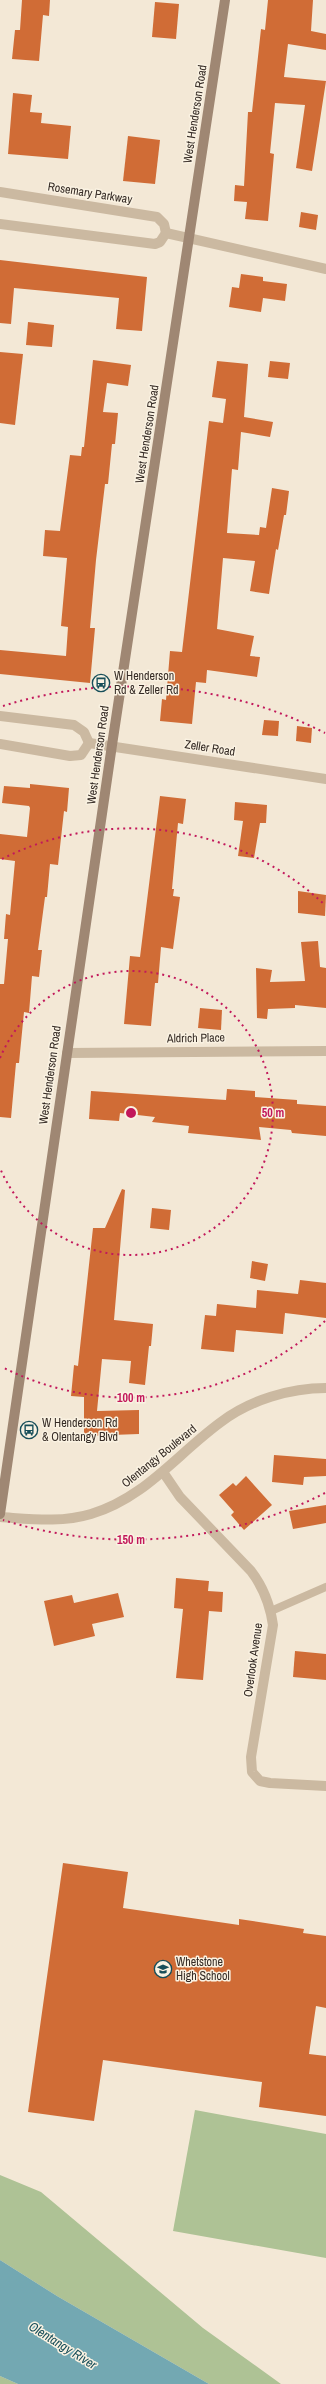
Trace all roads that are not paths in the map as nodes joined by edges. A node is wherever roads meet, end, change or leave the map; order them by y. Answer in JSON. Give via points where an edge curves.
{"nodes":[{"id":1,"x":225,"y":0,"type":"edge"},
{"id":2,"x":0,"y":192,"type":"edge"},
{"id":3,"x":0,"y":224,"type":"edge"},
{"id":4,"x":166,"y":233,"type":"junction"},
{"id":5,"x":190,"y":239,"type":"junction"},
{"id":6,"x":326,"y":269,"type":"edge"},
{"id":7,"x":0,"y":716,"type":"edge"},
{"id":8,"x":89,"y":743,"type":"junction"},
{"id":9,"x":0,"y":744,"type":"edge"},
{"id":10,"x":112,"y":745,"type":"junction"},
{"id":11,"x":326,"y":779,"type":"edge"},
{"id":12,"x":326,"y":1051,"type":"edge"},
{"id":13,"x":67,"y":1053,"type":"junction"},
{"id":14,"x":326,"y":1388,"type":"edge"},
{"id":15,"x":163,"y":1472,"type":"junction"},
{"id":16,"x":0,"y":1514,"type":"edge"},
{"id":17,"x":0,"y":1517,"type":"edge"},
{"id":18,"x":326,"y":1588,"type":"edge"},
{"id":19,"x":271,"y":1611,"type":"junction"},
{"id":20,"x":326,"y":1786,"type":"edge"}],
"edges":[{"from":1,"to":5,"type":"main road","name":"West Henderson Road"},
{"from":2,"to":4,"type":"street","name":"Rosemary Parkway","via":[[157,218],[164,224]]},
{"from":3,"to":4,"type":"street","via":[[155,244],[160,242]]},
{"from":4,"to":5,"type":"street"},
{"from":5,"to":6,"type":"street"},
{"from":5,"to":10,"type":"main road","name":"West Henderson Road"},
{"from":7,"to":8,"type":"street","via":[[74,725],[84,732]]},
{"from":8,"to":9,"type":"street","via":[[81,755],[70,756]]},
{"from":8,"to":10,"type":"street","name":"Zeller Road"},
{"from":10,"to":11,"type":"street","name":"Zeller Road"},
{"from":10,"to":13,"type":"main road","name":"West Henderson Road"},
{"from":12,"to":13,"type":"street","name":"Aldrich Place"},
{"from":13,"to":16,"type":"main road","name":"West Henderson Road"},
{"from":14,"to":15,"type":"street","name":"Olentangy Boulevard","via":[[310,1388],[274,1395],[244,1408],[221,1421]]},
{"from":15,"to":17,"type":"street","name":"Olentangy Boulevard","via":[[136,1494],[91,1514],[67,1519],[41,1520]]},
{"from":15,"to":19,"type":"street","name":"Overlook Avenue","via":[[180,1496],[251,1571],[263,1590]]},
{"from":18,"to":19,"type":"lane"},
{"from":19,"to":20,"type":"street","name":"Overlook Avenue","via":[[273,1625],[251,1757],[252,1772],[260,1781],[270,1783]]}]}
